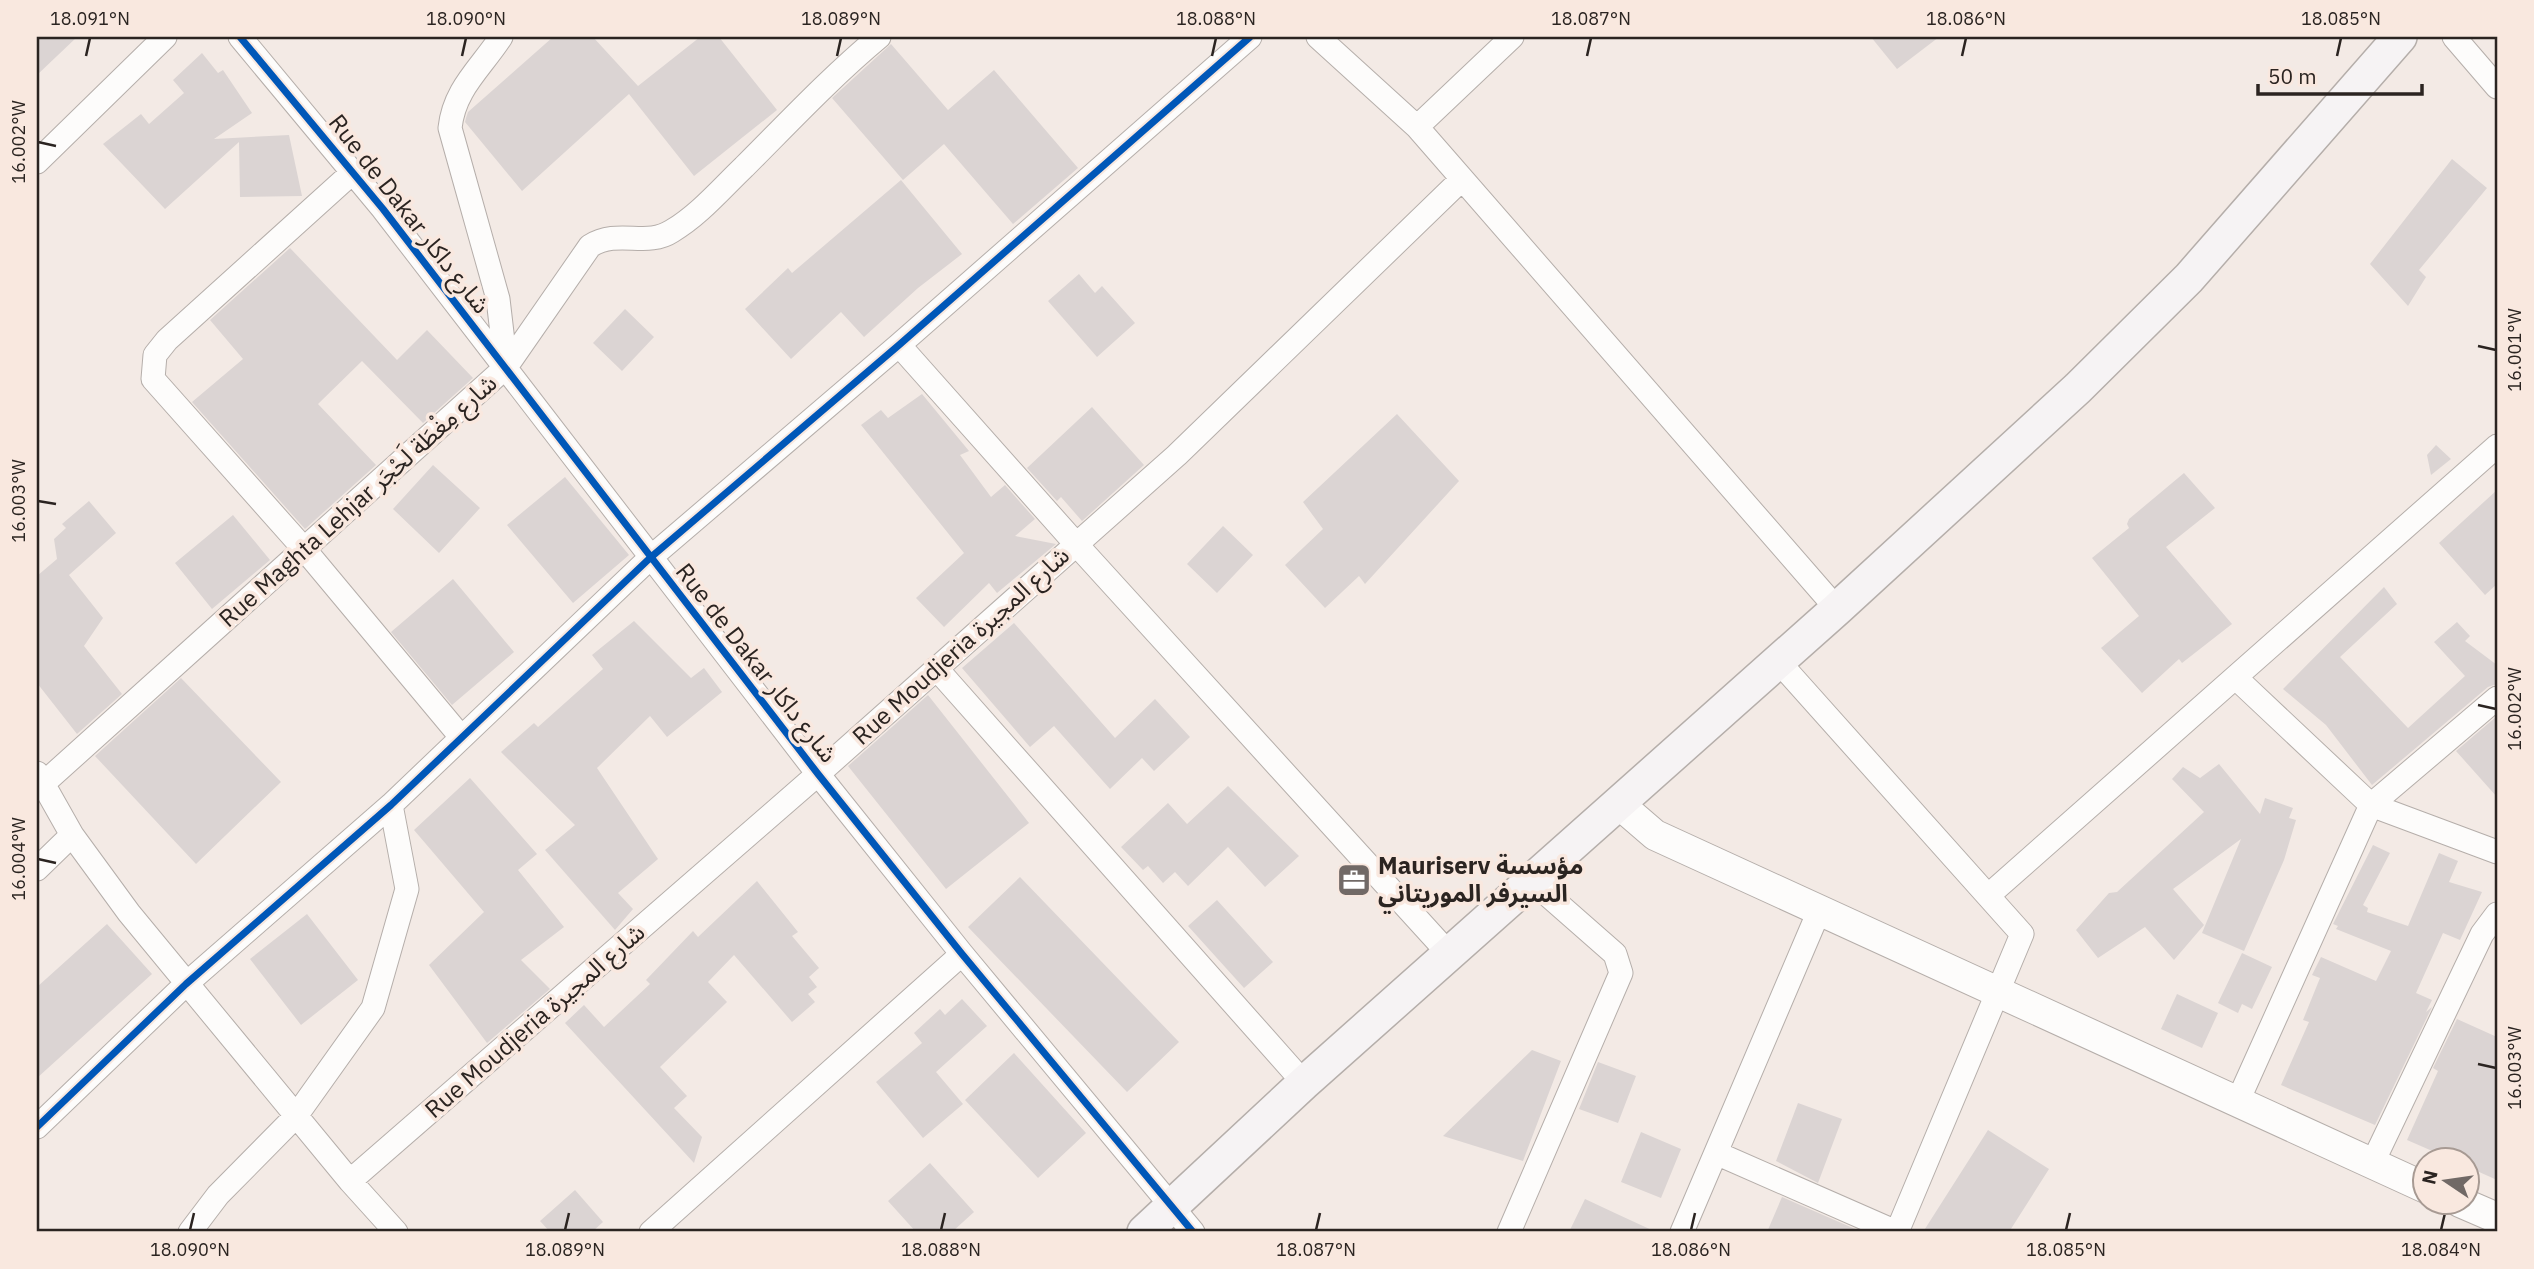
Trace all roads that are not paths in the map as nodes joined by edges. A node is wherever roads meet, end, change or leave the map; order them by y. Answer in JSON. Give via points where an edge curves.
{"nodes":[{"id":1,"x":164,"y":37,"type":"edge"},
{"id":2,"x":240,"y":37,"type":"edge"},
{"id":3,"x":501,"y":37,"type":"edge"},
{"id":4,"x":879,"y":37,"type":"edge"},
{"id":5,"x":1250,"y":37,"type":"edge"},
{"id":6,"x":1318,"y":37,"type":"edge"},
{"id":7,"x":1513,"y":37,"type":"edge"},
{"id":8,"x":2454,"y":37,"type":"edge"},
{"id":9,"x":2394,"y":39,"type":"edge"},
{"id":10,"x":2497,"y":87,"type":"edge"},
{"id":11,"x":1418,"y":127,"type":"junction"},
{"id":12,"x":37,"y":162,"type":"edge"},
{"id":13,"x":353,"y":172,"type":"junction"},
{"id":14,"x":1462,"y":179,"type":"junction"},
{"id":15,"x":899,"y":345,"type":"junction"},
{"id":16,"x":506,"y":367,"type":"junction"},
{"id":17,"x":2497,"y":446,"type":"edge"},
{"id":18,"x":1076,"y":544,"type":"junction"},
{"id":19,"x":306,"y":550,"type":"junction"},
{"id":20,"x":650,"y":558,"type":"junction"},
{"id":21,"x":1837,"y":609,"type":"junction"},
{"id":22,"x":1778,"y":661,"type":"junction"},
{"id":23,"x":936,"y":668,"type":"junction"},
{"id":24,"x":2236,"y":678,"type":"junction"},
{"id":25,"x":2497,"y":698,"type":"edge"},
{"id":26,"x":461,"y":737,"type":"junction"},
{"id":27,"x":818,"y":774,"type":"junction"},
{"id":28,"x":40,"y":778,"type":"edge"},
{"id":29,"x":1619,"y":804,"type":"junction"},
{"id":30,"x":391,"y":805,"type":"junction"},
{"id":31,"x":2371,"y":805,"type":"junction"},
{"id":32,"x":72,"y":835,"type":"junction"},
{"id":33,"x":2497,"y":852,"type":"edge"},
{"id":34,"x":37,"y":869,"type":"edge"},
{"id":35,"x":1533,"y":881,"type":"junction"},
{"id":36,"x":1990,"y":894,"type":"junction"},
{"id":37,"x":1819,"y":911,"type":"junction"},
{"id":38,"x":2497,"y":914,"type":"edge"},
{"id":39,"x":962,"y":954,"type":"junction"},
{"id":40,"x":1451,"y":956,"type":"junction"},
{"id":41,"x":186,"y":984,"type":"junction"},
{"id":42,"x":1998,"y":993,"type":"junction"},
{"id":43,"x":1304,"y":1083,"type":"junction"},
{"id":44,"x":2238,"y":1103,"type":"junction"},
{"id":45,"x":296,"y":1116,"type":"junction"},
{"id":46,"x":37,"y":1127,"type":"edge"},
{"id":47,"x":1716,"y":1153,"type":"junction"},
{"id":48,"x":2372,"y":1164,"type":"junction"},
{"id":49,"x":350,"y":1181,"type":"junction"},
{"id":50,"x":2412,"y":1182,"type":"edge"},
{"id":51,"x":1183,"y":1219,"type":"edge"},
{"id":52,"x":190,"y":1232,"type":"edge"},
{"id":53,"x":396,"y":1232,"type":"edge"},
{"id":54,"x":651,"y":1232,"type":"edge"},
{"id":55,"x":1144,"y":1232,"type":"edge"},
{"id":56,"x":1509,"y":1232,"type":"edge"},
{"id":57,"x":1682,"y":1232,"type":"edge"},
{"id":58,"x":1896,"y":1232,"type":"edge"}],
"edges":[{"from":1,"to":12,"type":"street"},
{"from":2,"to":13,"type":"street","name":"Rue de Dakar شارع داكار"},
{"from":3,"to":16,"type":"street","via":[[463,86],[450,128],[498,299]]},
{"from":4,"to":16,"type":"street","name":"Rue Maghta Lehjar شارع مِغْطَة لَحْجَر","via":[[671,233],[650,239],[615,236],[590,246]]},
{"from":5,"to":15,"type":"street"},
{"from":6,"to":11,"type":"street"},
{"from":7,"to":11,"type":"street"},
{"from":8,"to":10,"type":"street"},
{"from":9,"to":21,"type":"main road","via":[[2189,278],[2078,388]]},
{"from":11,"to":14,"type":"street"},
{"from":13,"to":16,"type":"street","name":"Rue de Dakar شارع داكار"},
{"from":13,"to":19,"type":"street","via":[[167,340],[152,367],[153,379]]},
{"from":14,"to":18,"type":"street","name":"Rue Moudjeria شارع المجيرة","via":[[1177,455]]},
{"from":14,"to":21,"type":"street"},
{"from":15,"to":18,"type":"street"},
{"from":15,"to":20,"type":"street"},
{"from":16,"to":19,"type":"street","name":"Rue Maghta Lehjar شارع مِغْطَة لَحْجَر"},
{"from":16,"to":20,"type":"street","name":"Rue de Dakar شارع داكار"},
{"from":17,"to":24,"type":"street"},
{"from":18,"to":23,"type":"street","name":"Rue Moudjeria شارع المجيرة"},
{"from":18,"to":40,"type":"street"},
{"from":19,"to":26,"type":"street"},
{"from":19,"to":28,"type":"street","name":"Rue Maghta Lehjar شارع مِغْطَة لَحْجَر"},
{"from":20,"to":26,"type":"street"},
{"from":20,"to":27,"type":"street","name":"Rue de Dakar شارع داكار"},
{"from":21,"to":22,"type":"main road"},
{"from":22,"to":29,"type":"main road"},
{"from":22,"to":36,"type":"street"},
{"from":23,"to":27,"type":"street","name":"Rue Moudjeria شارع المجيرة"},
{"from":23,"to":43,"type":"street"},
{"from":24,"to":31,"type":"street"},
{"from":24,"to":36,"type":"street"},
{"from":25,"to":31,"type":"street"},
{"from":26,"to":30,"type":"street"},
{"from":27,"to":39,"type":"street","name":"Rue de Dakar شارع داكار"},
{"from":27,"to":49,"type":"street","name":"Rue Moudjeria شارع المجيرة"},
{"from":28,"to":32,"type":"street"},
{"from":29,"to":35,"type":"main road"},
{"from":29,"to":37,"type":"street","via":[[1655,835]]},
{"from":30,"to":41,"type":"street"},
{"from":30,"to":45,"type":"street","via":[[407,889],[373,1008]]},
{"from":31,"to":33,"type":"street"},
{"from":31,"to":44,"type":"street"},
{"from":32,"to":34,"type":"street"},
{"from":32,"to":41,"type":"street"},
{"from":35,"to":40,"type":"main road"},
{"from":35,"to":56,"type":"street","via":[[1615,954],[1621,973]]},
{"from":36,"to":42,"type":"street","via":[[2022,934]]},
{"from":37,"to":42,"type":"street"},
{"from":37,"to":47,"type":"street"},
{"from":38,"to":48,"type":"street","via":[[2482,934]]},
{"from":39,"to":51,"type":"street","name":"Rue de Dakar شارع داكار"},
{"from":39,"to":54,"type":"street"},
{"from":40,"to":43,"type":"main road"},
{"from":41,"to":45,"type":"street"},
{"from":41,"to":46,"type":"street"},
{"from":42,"to":44,"type":"street"},
{"from":42,"to":58,"type":"street"},
{"from":43,"to":51,"type":"main road"},
{"from":44,"to":48,"type":"street"},
{"from":45,"to":49,"type":"street"},
{"from":45,"to":52,"type":"street","via":[[218,1195]]},
{"from":47,"to":57,"type":"street"},
{"from":47,"to":58,"type":"street"},
{"from":48,"to":50,"type":"street"},
{"from":49,"to":53,"type":"street"},
{"from":51,"to":55,"type":"main road"}]}
